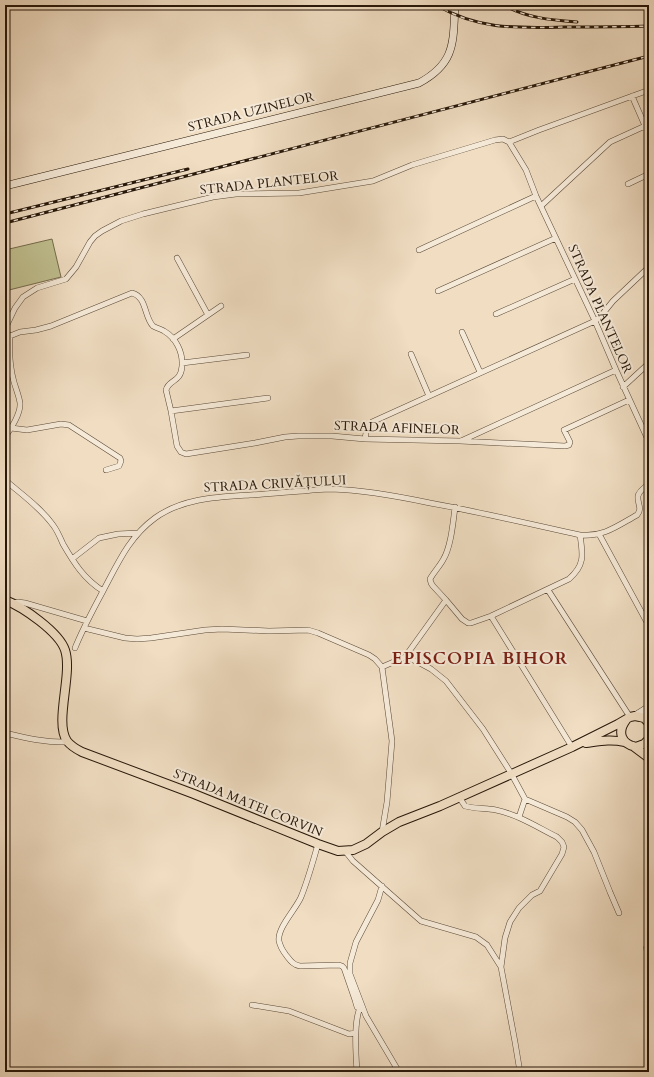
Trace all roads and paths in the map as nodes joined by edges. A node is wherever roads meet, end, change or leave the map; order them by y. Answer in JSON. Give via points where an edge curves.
{"nodes":[{"id":1,"x":455,"y":8,"type":"edge"},
{"id":2,"x":649,"y":90,"type":"edge"},
{"id":3,"x":632,"y":96,"type":"junction"},
{"id":4,"x":645,"y":126,"type":"junction"},
{"id":5,"x":649,"y":135,"type":"edge"},
{"id":6,"x":509,"y":142,"type":"junction"},
{"id":7,"x":649,"y":174,"type":"edge"},
{"id":8,"x":628,"y":184,"type":"dead end"},
{"id":9,"x":5,"y":186,"type":"edge"},
{"id":10,"x":536,"y":196,"type":"junction"},
{"id":11,"x":541,"y":206,"type":"junction"},
{"id":12,"x":556,"y":238,"type":"junction"},
{"id":13,"x":420,"y":250,"type":"dead end"},
{"id":14,"x":176,"y":258,"type":"dead end"},
{"id":15,"x":649,"y":267,"type":"edge"},
{"id":16,"x":575,"y":279,"type":"junction"},
{"id":17,"x":438,"y":291,"type":"dead end"},
{"id":18,"x":221,"y":306,"type":"dead end"},
{"id":19,"x":496,"y":314,"type":"dead end"},
{"id":20,"x":208,"y":315,"type":"junction"},
{"id":21,"x":594,"y":321,"type":"junction"},
{"id":22,"x":5,"y":330,"type":"edge"},
{"id":23,"x":462,"y":332,"type":"dead end"},
{"id":24,"x":10,"y":336,"type":"junction"},
{"id":25,"x":173,"y":339,"type":"junction"},
{"id":26,"x":7,"y":344,"type":"edge"},
{"id":27,"x":411,"y":354,"type":"dead end"},
{"id":28,"x":248,"y":355,"type":"dead end"},
{"id":29,"x":649,"y":363,"type":"edge"},
{"id":30,"x":182,"y":364,"type":"junction"},
{"id":31,"x":616,"y":370,"type":"junction"},
{"id":32,"x":480,"y":372,"type":"junction"},
{"id":33,"x":624,"y":387,"type":"junction"},
{"id":34,"x":429,"y":396,"type":"junction"},
{"id":35,"x":268,"y":398,"type":"dead end"},
{"id":36,"x":629,"y":400,"type":"junction"},
{"id":37,"x":171,"y":411,"type":"junction"},
{"id":38,"x":11,"y":428,"type":"junction"},
{"id":39,"x":5,"y":437,"type":"edge"},
{"id":40,"x":365,"y":438,"type":"junction"},
{"id":41,"x":460,"y":442,"type":"junction"},
{"id":42,"x":649,"y":442,"type":"edge"},
{"id":43,"x":106,"y":470,"type":"dead end"},
{"id":44,"x":5,"y":480,"type":"edge"},
{"id":45,"x":649,"y":484,"type":"edge"},
{"id":46,"x":455,"y":507,"type":"junction"},
{"id":47,"x":138,"y":533,"type":"junction"},
{"id":48,"x":599,"y":534,"type":"junction"},
{"id":49,"x":580,"y":535,"type":"junction"},
{"id":50,"x":72,"y":559,"type":"junction"},
{"id":51,"x":548,"y":590,"type":"junction"},
{"id":52,"x":103,"y":591,"type":"junction"},
{"id":53,"x":446,"y":600,"type":"junction"},
{"id":54,"x":9,"y":602,"type":"edge"},
{"id":55,"x":491,"y":616,"type":"junction"},
{"id":56,"x":87,"y":621,"type":"junction"},
{"id":57,"x":649,"y":626,"type":"edge"},
{"id":58,"x":84,"y":628,"type":"junction"},
{"id":59,"x":75,"y":648,"type":"dead end"},
{"id":60,"x":405,"y":657,"type":"junction"},
{"id":61,"x":382,"y":667,"type":"junction"},
{"id":62,"x":649,"y":707,"type":"edge"},
{"id":63,"x":630,"y":717,"type":"junction"},
{"id":64,"x":649,"y":723,"type":"edge"},
{"id":65,"x":5,"y":733,"type":"edge"},
{"id":66,"x":649,"y":739,"type":"edge"},
{"id":67,"x":68,"y":742,"type":"junction"},
{"id":68,"x":629,"y":744,"type":"junction"},
{"id":69,"x":573,"y":746,"type":"junction"},
{"id":70,"x":649,"y":758,"type":"edge"},
{"id":71,"x":511,"y":774,"type":"junction"},
{"id":72,"x":459,"y":797,"type":"junction"},
{"id":73,"x":525,"y":799,"type":"junction"},
{"id":74,"x":519,"y":816,"type":"junction"},
{"id":75,"x":382,"y":832,"type":"junction"},
{"id":76,"x":318,"y":844,"type":"junction"},
{"id":77,"x":345,"y":851,"type":"junction"},
{"id":78,"x":382,"y":886,"type":"junction"},
{"id":79,"x":619,"y":913,"type":"dead end"},
{"id":80,"x":501,"y":967,"type":"junction"},
{"id":81,"x":252,"y":1005,"type":"dead end"},
{"id":82,"x":361,"y":1006,"type":"junction"},
{"id":83,"x":356,"y":1033,"type":"junction"},
{"id":84,"x":357,"y":1072,"type":"edge"},
{"id":85,"x":399,"y":1072,"type":"edge"},
{"id":86,"x":520,"y":1072,"type":"edge"}],
"edges":[{"from":1,"to":9,"type":"street","name":"STRADA UZINELOR","via":[[453,42],[449,54],[437,71],[419,83]]},
{"from":2,"to":3,"type":"street"},
{"from":3,"to":4,"type":"street"},
{"from":3,"to":6,"type":"street"},
{"from":4,"to":5,"type":"street"},
{"from":4,"to":11,"type":"street","via":[[610,142]]},
{"from":6,"to":10,"type":"street","name":"STRADA PLANTELOR","via":[[526,170]]},
{"from":6,"to":22,"type":"street","name":"STRADA PLANTELOR","via":[[495,140],[412,165],[373,181],[299,193],[213,197],[121,221],[95,236],[66,279],[37,288],[23,297]]},
{"from":7,"to":8,"type":"street"},
{"from":10,"to":11,"type":"street","name":"STRADA PLANTELOR"},
{"from":10,"to":13,"type":"street"},
{"from":11,"to":12,"type":"street","name":"STRADA PLANTELOR"},
{"from":12,"to":16,"type":"street","name":"STRADA PLANTELOR"},
{"from":12,"to":17,"type":"street"},
{"from":14,"to":20,"type":"street"},
{"from":15,"to":21,"type":"street"},
{"from":16,"to":19,"type":"street"},
{"from":16,"to":21,"type":"street","name":"STRADA PLANTELOR"},
{"from":18,"to":20,"type":"street"},
{"from":20,"to":25,"type":"street"},
{"from":21,"to":31,"type":"street","name":"STRADA PLANTELOR"},
{"from":21,"to":32,"type":"street"},
{"from":22,"to":24,"type":"street"},
{"from":23,"to":32,"type":"street"},
{"from":24,"to":25,"type":"street","via":[[51,326],[132,293],[140,298],[153,326]]},
{"from":24,"to":26,"type":"street"},
{"from":25,"to":30,"type":"street","via":[[180,349]]},
{"from":26,"to":38,"type":"street","via":[[20,404]]},
{"from":27,"to":34,"type":"street"},
{"from":28,"to":30,"type":"street"},
{"from":29,"to":33,"type":"street"},
{"from":30,"to":37,"type":"street","name":"STRADA AFINELOR","via":[[180,375],[166,387]]},
{"from":31,"to":33,"type":"street","name":"STRADA PLANTELOR"},
{"from":31,"to":41,"type":"street"},
{"from":32,"to":34,"type":"street"},
{"from":33,"to":36,"type":"street","name":"STRADA PLANTELOR"},
{"from":34,"to":40,"type":"street","via":[[369,424]]},
{"from":35,"to":37,"type":"street"},
{"from":36,"to":41,"type":"street","name":"STRADA AFINELOR","via":[[564,430],[570,442],[565,446]]},
{"from":36,"to":42,"type":"street","name":"STRADA PLANTELOR"},
{"from":37,"to":40,"type":"street","name":"STRADA AFINELOR","via":[[177,446],[186,454],[285,437]]},
{"from":38,"to":39,"type":"street"},
{"from":38,"to":43,"type":"street","via":[[27,430],[69,425],[120,458],[119,466]]},
{"from":40,"to":41,"type":"street","name":"STRADA AFINELOR"},
{"from":44,"to":50,"type":"street","via":[[49,521]]},
{"from":45,"to":48,"type":"street","via":[[638,497],[640,512]]},
{"from":46,"to":47,"type":"street","name":"STRADA CRIVĂȚULUI","via":[[357,490],[330,489],[216,497],[170,509],[154,518]]},
{"from":46,"to":49,"type":"street","name":"STRADA CRIVĂȚULUI"},
{"from":46,"to":53,"type":"street","via":[[445,555],[430,579]]},
{"from":47,"to":50,"type":"street","via":[[99,538]]},
{"from":47,"to":52,"type":"street","name":"STRADA CRIVĂȚULUI","via":[[116,564]]},
{"from":48,"to":49,"type":"street","name":"STRADA CRIVĂȚULUI"},
{"from":48,"to":57,"type":"street"},
{"from":49,"to":51,"type":"street","via":[[581,565],[570,579]]},
{"from":50,"to":52,"type":"street","via":[[85,576]]},
{"from":51,"to":55,"type":"street"},
{"from":51,"to":63,"type":"street"},
{"from":52,"to":56,"type":"street","name":"STRADA CRIVĂȚULUI"},
{"from":53,"to":55,"type":"street","via":[[468,624]]},
{"from":53,"to":60,"type":"street"},
{"from":54,"to":56,"type":"street","via":[[25,603]]},
{"from":54,"to":67,"type":"main road","via":[[22,608],[48,629],[65,651],[67,665],[63,719]]},
{"from":55,"to":69,"type":"street"},
{"from":56,"to":58,"type":"street","name":"STRADA CRIVĂȚULUI"},
{"from":58,"to":59,"type":"street","name":"STRADA CRIVĂȚULUI"},
{"from":58,"to":61,"type":"street","via":[[137,639],[222,629],[308,630],[363,651]]},
{"from":60,"to":61,"type":"street"},
{"from":60,"to":71,"type":"street","via":[[431,668],[446,681],[483,729]]},
{"from":61,"to":75,"type":"street","via":[[392,741]]},
{"from":62,"to":63,"type":"street"},
{"from":63,"to":64,"type":"main road","via":[[644,718]]},
{"from":63,"to":68,"type":"main road","via":[[621,731],[623,739]]},
{"from":63,"to":69,"type":"main road"},
{"from":65,"to":67,"type":"street","via":[[56,743]]},
{"from":66,"to":68,"type":"main road","via":[[636,747]]},
{"from":67,"to":76,"type":"main road","name":"STRADA MATEI CORVIN","via":[[82,752]]},
{"from":68,"to":69,"type":"main road","via":[[604,740]]},
{"from":68,"to":70,"type":"main road"},
{"from":69,"to":71,"type":"main road"},
{"from":71,"to":72,"type":"main road"},
{"from":71,"to":73,"type":"street"},
{"from":72,"to":74,"type":"street","via":[[465,806],[470,808],[496,810]]},
{"from":72,"to":75,"type":"main road","via":[[399,822]]},
{"from":73,"to":74,"type":"street"},
{"from":73,"to":79,"type":"street","via":[[567,817],[582,830],[594,852]]},
{"from":74,"to":80,"type":"street","via":[[557,837],[564,847],[540,891],[526,900],[510,922]]},
{"from":75,"to":77,"type":"main road","via":[[366,844]]},
{"from":76,"to":77,"type":"main road","name":"STRADA MATEI CORVIN"},
{"from":76,"to":82,"type":"street","via":[[301,899],[286,920],[279,940],[282,950],[293,964],[342,966],[356,1005]]},
{"from":77,"to":78,"type":"street"},
{"from":78,"to":80,"type":"street","via":[[421,921],[476,937],[487,945]]},
{"from":78,"to":82,"type":"street","via":[[378,900],[356,942],[350,963],[350,974]]},
{"from":80,"to":86,"type":"street"},
{"from":81,"to":83,"type":"street","via":[[289,1011],[349,1034]]},
{"from":82,"to":83,"type":"street"},
{"from":82,"to":85,"type":"street"},
{"from":83,"to":84,"type":"street"}]}
